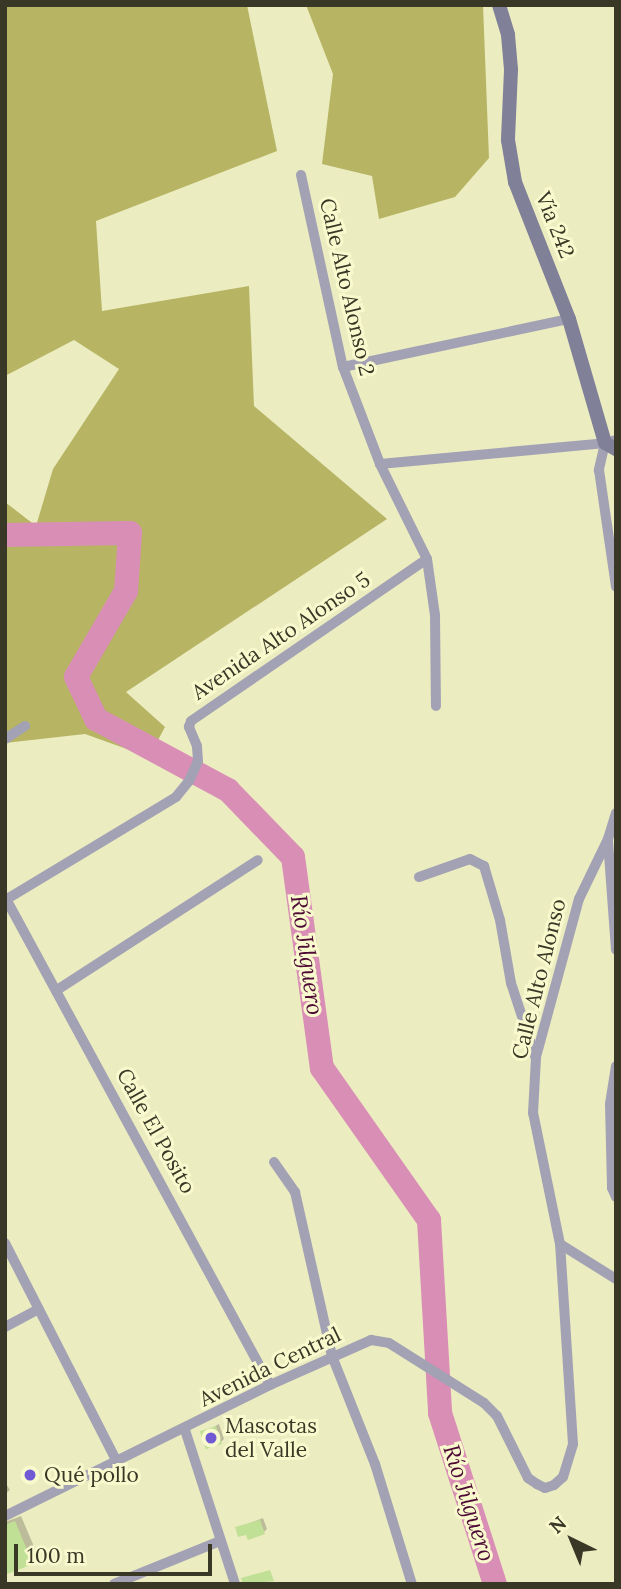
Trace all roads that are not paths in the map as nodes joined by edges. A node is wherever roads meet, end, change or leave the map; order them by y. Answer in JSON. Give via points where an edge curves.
{"nodes":[{"id":1,"x":499,"y":5,"type":"edge"},
{"id":2,"x":301,"y":175,"type":"dead end"},
{"id":3,"x":569,"y":319,"type":"junction"},
{"id":4,"x":343,"y":367,"type":"junction"},
{"id":5,"x":612,"y":444,"type":"edge"},
{"id":6,"x":380,"y":464,"type":"junction"},
{"id":7,"x":427,"y":559,"type":"junction"},
{"id":8,"x":616,"y":587,"type":"edge"},
{"id":9,"x":436,"y":706,"type":"dead end"},
{"id":10,"x":25,"y":726,"type":"dead end"},
{"id":11,"x":5,"y":739,"type":"edge"},
{"id":12,"x":616,"y":813,"type":"edge"},
{"id":13,"x":608,"y":839,"type":"junction"},
{"id":14,"x":258,"y":860,"type":"dead end"},
{"id":15,"x":419,"y":877,"type":"dead end"},
{"id":16,"x":6,"y":898,"type":"edge"},
{"id":17,"x":616,"y":950,"type":"edge"},
{"id":18,"x":57,"y":990,"type":"junction"},
{"id":19,"x":536,"y":1057,"type":"junction"},
{"id":20,"x":616,"y":1066,"type":"edge"},
{"id":21,"x":613,"y":1103,"type":"edge"},
{"id":22,"x":274,"y":1163,"type":"dead end"},
{"id":23,"x":616,"y":1197,"type":"edge"},
{"id":24,"x":5,"y":1243,"type":"edge"},
{"id":25,"x":560,"y":1244,"type":"junction"},
{"id":26,"x":616,"y":1279,"type":"edge"},
{"id":27,"x":39,"y":1309,"type":"junction"},
{"id":28,"x":5,"y":1327,"type":"edge"},
{"id":29,"x":332,"y":1356,"type":"junction"},
{"id":30,"x":270,"y":1385,"type":"junction"},
{"id":31,"x":185,"y":1430,"type":"junction"},
{"id":32,"x":117,"y":1462,"type":"junction"},
{"id":33,"x":5,"y":1516,"type":"edge"},
{"id":34,"x":220,"y":1541,"type":"junction"},
{"id":35,"x":114,"y":1584,"type":"edge"},
{"id":36,"x":235,"y":1584,"type":"edge"},
{"id":37,"x":412,"y":1584,"type":"edge"}],
"edges":[{"from":1,"to":3,"type":"main road","name":"Vía 242","via":[[508,35],[508,141],[515,182]]},
{"from":2,"to":4,"type":"street","name":"Calle Alto Alonso 2"},
{"from":3,"to":4,"type":"street"},
{"from":3,"to":5,"type":"main road","name":"Vía 242"},
{"from":4,"to":6,"type":"street","name":"Calle Alto Alonso 2"},
{"from":5,"to":6,"type":"street"},
{"from":5,"to":8,"type":"street","via":[[599,470]]},
{"from":6,"to":7,"type":"street","name":"Calle Alto Alonso 2"},
{"from":7,"to":9,"type":"street","name":"Calle Alto Alonso 2","via":[[435,615]]},
{"from":7,"to":16,"type":"street","name":"Avenida Alto Alonso 5","via":[[191,720],[198,761],[176,797]]},
{"from":10,"to":11,"type":"street"},
{"from":12,"to":13,"type":"street","name":"Calle Alto Alonso"},
{"from":13,"to":17,"type":"street"},
{"from":13,"to":19,"type":"street","name":"Calle Alto Alonso","via":[[579,900]]},
{"from":14,"to":18,"type":"street"},
{"from":15,"to":19,"type":"street","via":[[470,859],[484,866],[500,920],[510,983]]},
{"from":16,"to":18,"type":"street","name":"Calle El Posito"},
{"from":18,"to":30,"type":"street","name":"Calle El Posito"},
{"from":19,"to":25,"type":"street","name":"Calle Alto Alonso","via":[[533,1113]]},
{"from":20,"to":21,"type":"street"},
{"from":21,"to":23,"type":"street","via":[[612,1188]]},
{"from":22,"to":29,"type":"street","via":[[295,1192]]},
{"from":24,"to":27,"type":"street"},
{"from":25,"to":26,"type":"street"},
{"from":25,"to":29,"type":"street","name":"Avenida Central","via":[[573,1444],[563,1477],[545,1488],[528,1478],[497,1416],[465,1389],[389,1343],[371,1340]]},
{"from":27,"to":28,"type":"street"},
{"from":27,"to":32,"type":"street"},
{"from":29,"to":30,"type":"street","name":"Avenida Central"},
{"from":29,"to":37,"type":"street","via":[[375,1464]]},
{"from":30,"to":31,"type":"street","name":"Avenida Central"},
{"from":31,"to":32,"type":"street","name":"Avenida Central"},
{"from":31,"to":34,"type":"street"},
{"from":32,"to":33,"type":"street","name":"Avenida Central"},
{"from":34,"to":35,"type":"street"},
{"from":34,"to":36,"type":"street"}]}
